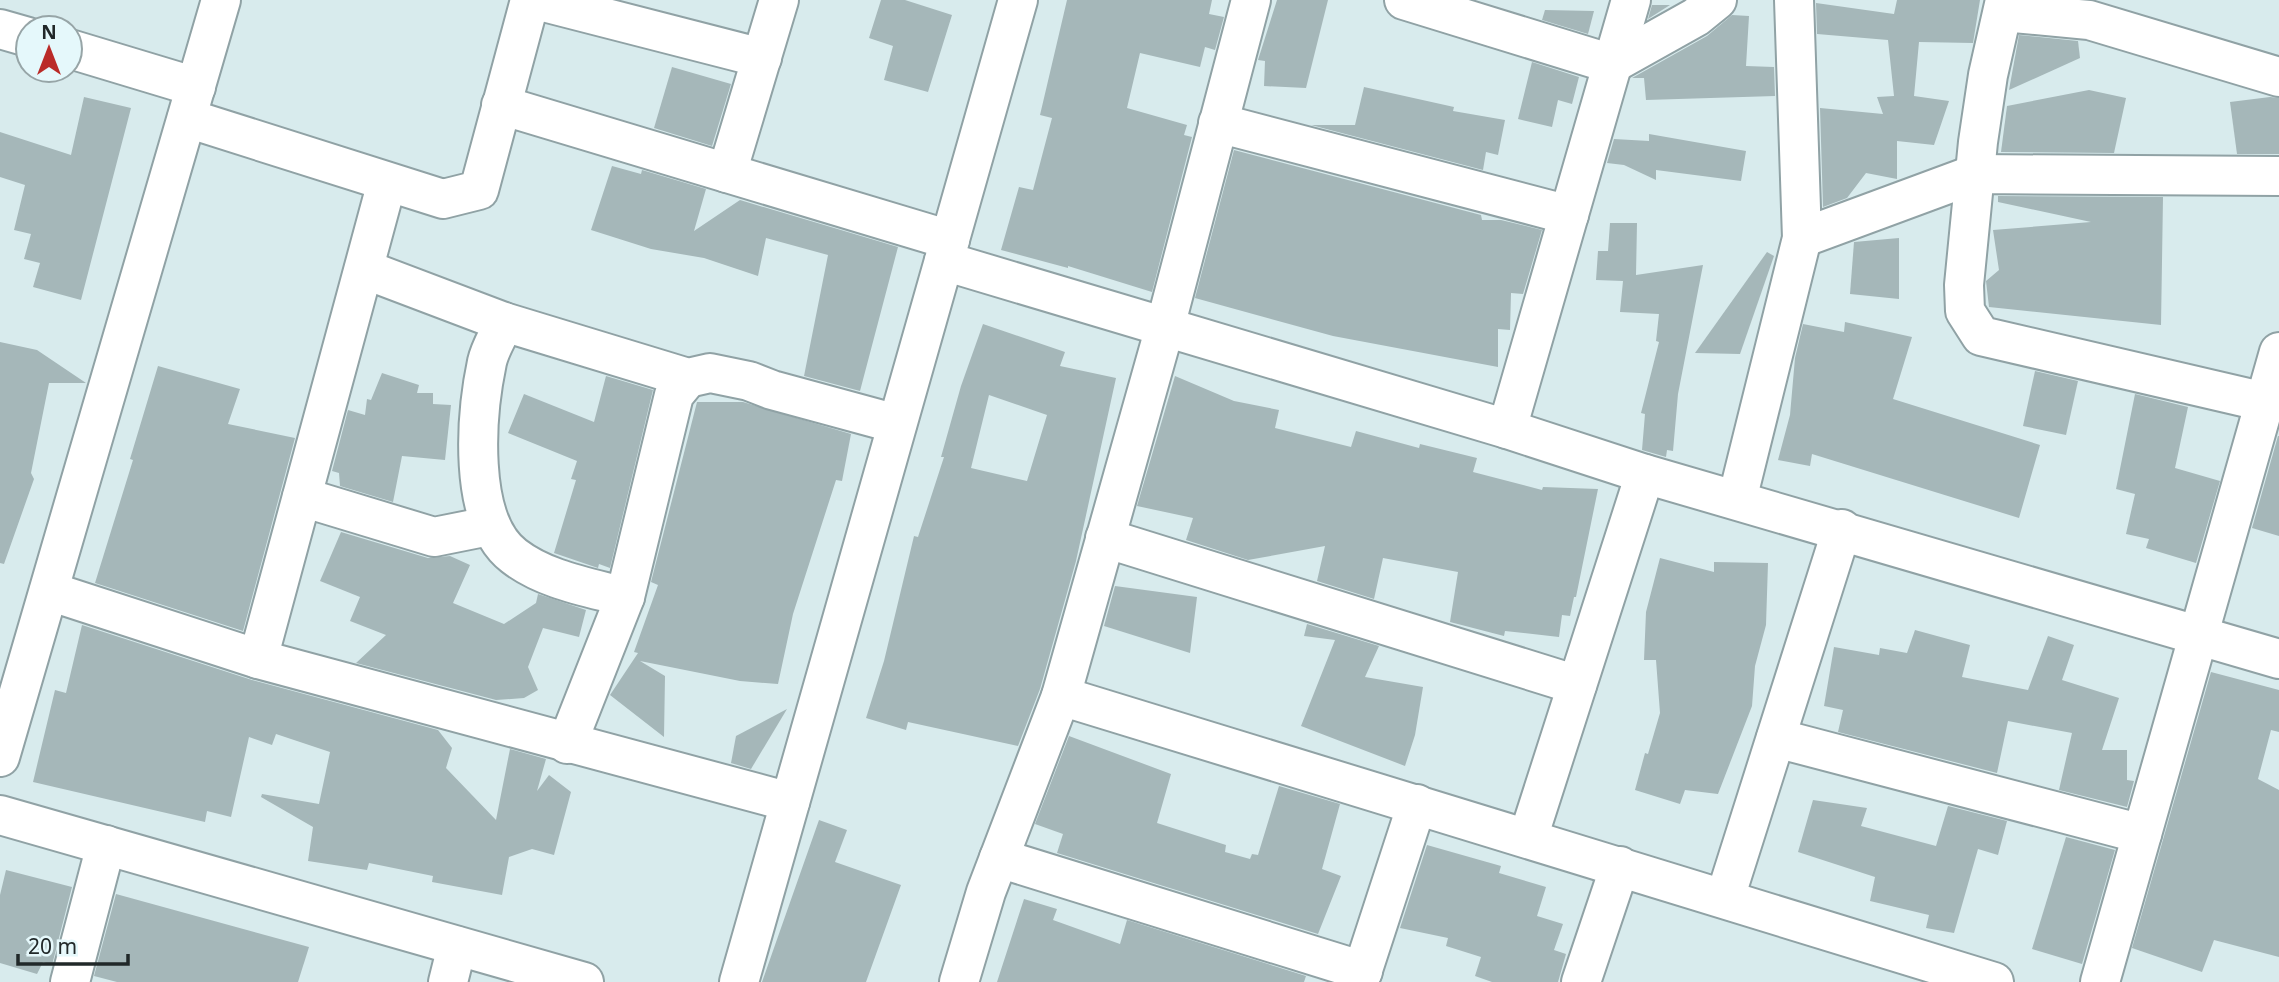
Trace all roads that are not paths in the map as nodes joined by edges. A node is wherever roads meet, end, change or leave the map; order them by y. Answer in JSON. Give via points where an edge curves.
{"nodes":[{"id":1,"x":221,"y":0,"type":"edge"},
{"id":2,"x":530,"y":0,"type":"edge"},
{"id":3,"x":536,"y":0,"type":"edge"},
{"id":4,"x":779,"y":0,"type":"edge"},
{"id":5,"x":1018,"y":0,"type":"edge"},
{"id":6,"x":1251,"y":0,"type":"edge"},
{"id":7,"x":1404,"y":0,"type":"edge"},
{"id":8,"x":1631,"y":0,"type":"edge"},
{"id":9,"x":1717,"y":0,"type":"edge"},
{"id":10,"x":1794,"y":0,"type":"edge"},
{"id":11,"x":2004,"y":6,"type":"edge"},
{"id":12,"x":84,"y":56,"type":"edge"},
{"id":13,"x":762,"y":58,"type":"junction"},
{"id":14,"x":1612,"y":64,"type":"junction"},
{"id":15,"x":2279,"y":77,"type":"edge"},
{"id":16,"x":191,"y":103,"type":"junction"},
{"id":17,"x":501,"y":106,"type":"junction"},
{"id":18,"x":1218,"y":123,"type":"junction"},
{"id":19,"x":727,"y":173,"type":"junction"},
{"id":20,"x":1975,"y":174,"type":"junction"},
{"id":21,"x":2279,"y":176,"type":"edge"},
{"id":22,"x":387,"y":182,"type":"junction"},
{"id":23,"x":1569,"y":215,"type":"junction"},
{"id":24,"x":1802,"y":238,"type":"junction"},
{"id":25,"x":947,"y":251,"type":"junction"},
{"id":26,"x":364,"y":269,"type":"junction"},
{"id":27,"x":504,"y":322,"type":"junction"},
{"id":28,"x":1165,"y":327,"type":"junction"},
{"id":29,"x":2279,"y":352,"type":"edge"},
{"id":30,"x":688,"y":378,"type":"junction"},
{"id":31,"x":2265,"y":401,"type":"junction"},
{"id":32,"x":897,"y":424,"type":"junction"},
{"id":33,"x":1507,"y":429,"type":"junction"},
{"id":34,"x":1645,"y":474,"type":"junction"},
{"id":35,"x":302,"y":497,"type":"junction"},
{"id":36,"x":1737,"y":500,"type":"junction"},
{"id":37,"x":489,"y":526,"type":"junction"},
{"id":38,"x":1842,"y":529,"type":"junction"},
{"id":39,"x":1105,"y":538,"type":"junction"},
{"id":40,"x":48,"y":591,"type":"junction"},
{"id":41,"x":625,"y":597,"type":"junction"},
{"id":42,"x":2198,"y":635,"type":"junction"},
{"id":43,"x":258,"y":659,"type":"junction"},
{"id":44,"x":2279,"y":659,"type":"edge"},
{"id":45,"x":1577,"y":685,"type":"junction"},
{"id":46,"x":1061,"y":696,"type":"junction"},
{"id":47,"x":1776,"y":738,"type":"junction"},
{"id":48,"x":567,"y":744,"type":"junction"},
{"id":49,"x":0,"y":757,"type":"edge"},
{"id":50,"x":790,"y":802,"type":"junction"},
{"id":51,"x":1417,"y":804,"type":"junction"},
{"id":52,"x":0,"y":815,"type":"edge"},
{"id":53,"x":2142,"y":834,"type":"junction"},
{"id":54,"x":1528,"y":838,"type":"junction"},
{"id":55,"x":106,"y":845,"type":"junction"},
{"id":56,"x":999,"y":858,"type":"junction"},
{"id":57,"x":1620,"y":866,"type":"junction"},
{"id":58,"x":1725,"y":898,"type":"junction"},
{"id":59,"x":457,"y":946,"type":"junction"},
{"id":60,"x":1361,"y":977,"type":"edge"},
{"id":61,"x":71,"y":982,"type":"edge"},
{"id":62,"x":448,"y":982,"type":"edge"},
{"id":63,"x":584,"y":982,"type":"edge"},
{"id":64,"x":739,"y":982,"type":"edge"},
{"id":65,"x":959,"y":982,"type":"edge"},
{"id":66,"x":1581,"y":982,"type":"edge"},
{"id":67,"x":1994,"y":982,"type":"edge"},
{"id":68,"x":2100,"y":982,"type":"edge"}],
"edges":[{"from":1,"to":16,"type":"street"},
{"from":2,"to":17,"type":"street"},
{"from":3,"to":13,"type":"street"},
{"from":4,"to":13,"type":"street"},
{"from":5,"to":25,"type":"street"},
{"from":6,"to":18,"type":"street"},
{"from":7,"to":14,"type":"street"},
{"from":8,"to":14,"type":"street"},
{"from":9,"to":14,"type":"street","via":[[1696,17]]},
{"from":10,"to":24,"type":"street"},
{"from":11,"to":15,"type":"street","via":[[2089,20]]},
{"from":11,"to":20,"type":"street","via":[[1988,75]]},
{"from":12,"to":16,"type":"street"},
{"from":13,"to":19,"type":"street"},
{"from":14,"to":23,"type":"street"},
{"from":16,"to":22,"type":"street"},
{"from":16,"to":40,"type":"street"},
{"from":17,"to":19,"type":"street"},
{"from":17,"to":22,"type":"street","via":[[479,190],[443,200]]},
{"from":18,"to":23,"type":"street"},
{"from":18,"to":28,"type":"street"},
{"from":19,"to":25,"type":"street"},
{"from":20,"to":21,"type":"street"},
{"from":20,"to":24,"type":"street"},
{"from":20,"to":31,"type":"street","via":[[1964,285],[1965,311],[1981,336]]},
{"from":22,"to":26,"type":"street"},
{"from":23,"to":33,"type":"street"},
{"from":24,"to":36,"type":"street"},
{"from":25,"to":28,"type":"street"},
{"from":25,"to":32,"type":"street"},
{"from":26,"to":27,"type":"street"},
{"from":26,"to":35,"type":"street"},
{"from":27,"to":30,"type":"street"},
{"from":27,"to":37,"type":"street","via":[[488,359],[479,416],[478,456]]},
{"from":28,"to":33,"type":"street"},
{"from":28,"to":39,"type":"street"},
{"from":29,"to":31,"type":"street"},
{"from":30,"to":32,"type":"street","via":[[710,373]]},
{"from":30,"to":41,"type":"street","via":[[674,395]]},
{"from":31,"to":42,"type":"street"},
{"from":32,"to":50,"type":"street"},
{"from":33,"to":34,"type":"street"},
{"from":34,"to":36,"type":"street"},
{"from":34,"to":45,"type":"street"},
{"from":35,"to":37,"type":"street","via":[[434,537]]},
{"from":35,"to":43,"type":"street"},
{"from":36,"to":38,"type":"street"},
{"from":37,"to":41,"type":"street","via":[[513,556],[547,575]]},
{"from":38,"to":42,"type":"street"},
{"from":38,"to":47,"type":"street"},
{"from":39,"to":45,"type":"street"},
{"from":39,"to":46,"type":"street"},
{"from":40,"to":43,"type":"street"},
{"from":40,"to":49,"type":"street"},
{"from":41,"to":48,"type":"street"},
{"from":42,"to":44,"type":"street"},
{"from":42,"to":53,"type":"street"},
{"from":43,"to":48,"type":"street"},
{"from":45,"to":54,"type":"street"},
{"from":46,"to":51,"type":"street"},
{"from":46,"to":56,"type":"street"},
{"from":47,"to":53,"type":"street"},
{"from":47,"to":58,"type":"street"},
{"from":48,"to":50,"type":"street"},
{"from":50,"to":64,"type":"street"},
{"from":51,"to":54,"type":"street"},
{"from":51,"to":60,"type":"street"},
{"from":52,"to":55,"type":"street"},
{"from":53,"to":68,"type":"street"},
{"from":54,"to":57,"type":"street"},
{"from":55,"to":59,"type":"street"},
{"from":55,"to":61,"type":"street"},
{"from":56,"to":60,"type":"street"},
{"from":56,"to":65,"type":"street"},
{"from":57,"to":58,"type":"street"},
{"from":57,"to":66,"type":"street"},
{"from":58,"to":67,"type":"street"},
{"from":59,"to":62,"type":"street"},
{"from":59,"to":63,"type":"street"}]}
